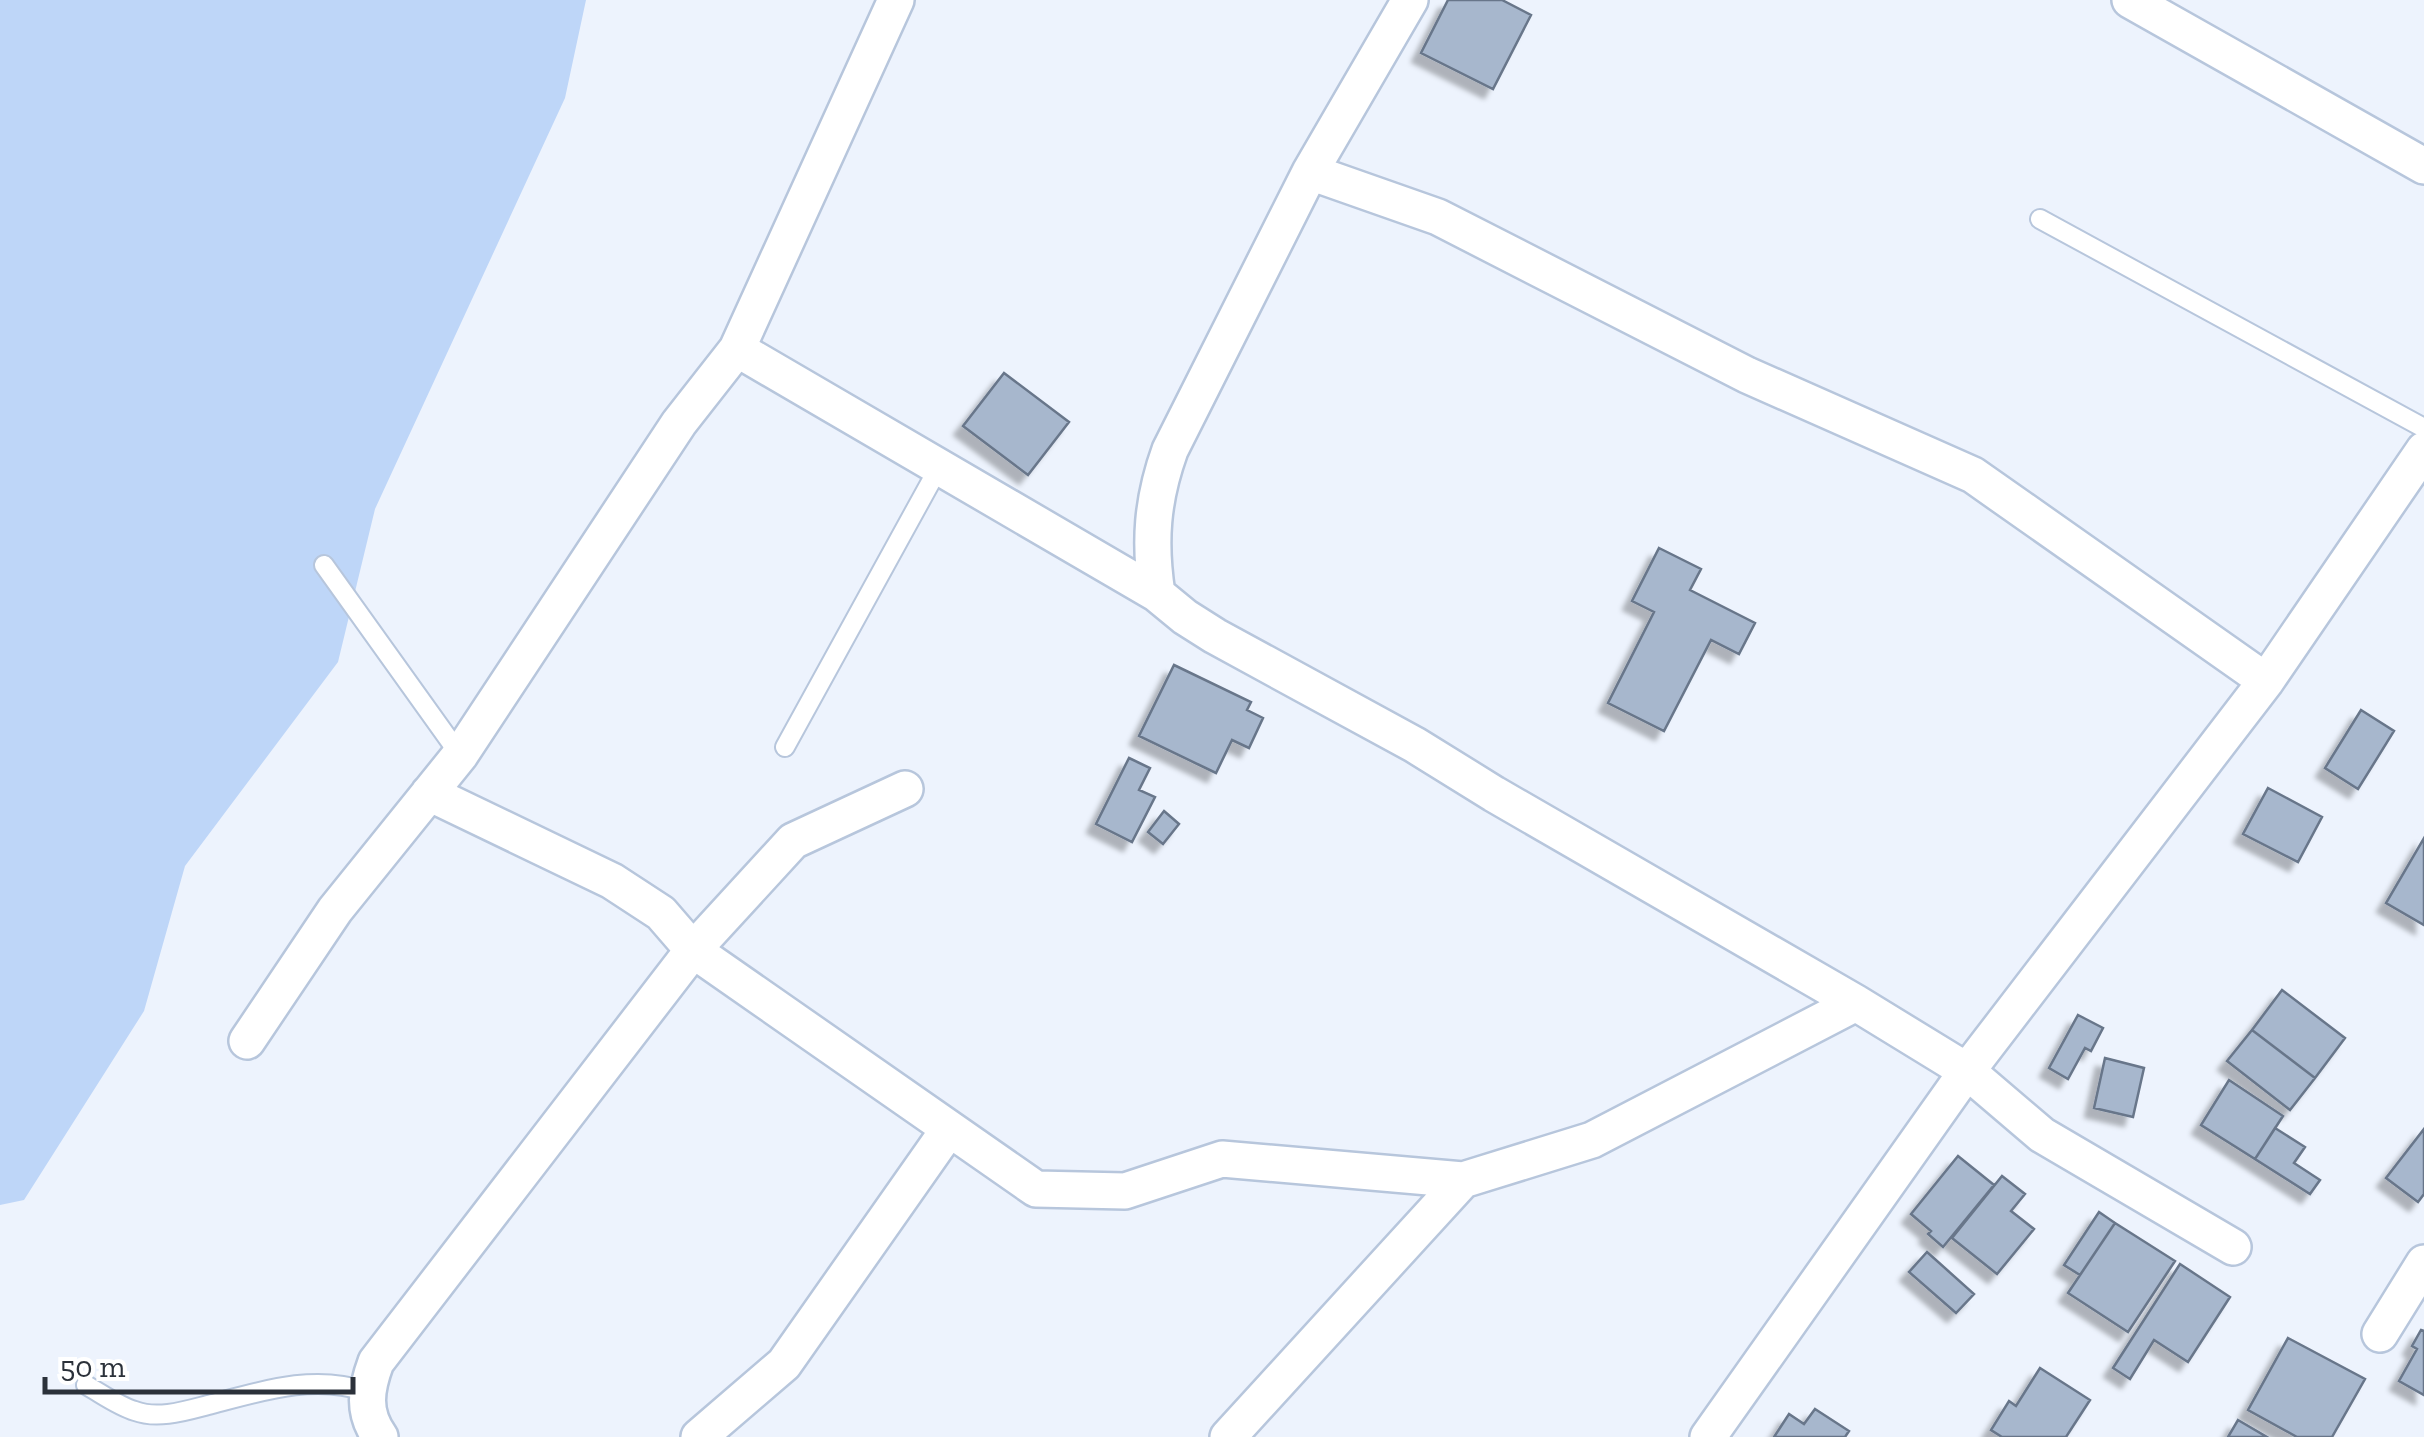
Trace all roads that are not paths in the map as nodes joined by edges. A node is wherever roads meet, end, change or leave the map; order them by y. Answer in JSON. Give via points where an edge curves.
{"nodes":[{"id":1,"x":896,"y":0,"type":"edge"},
{"id":2,"x":1410,"y":0,"type":"edge"},
{"id":3,"x":2130,"y":0,"type":"edge"},
{"id":4,"x":2168,"y":10,"type":"edge"},
{"id":5,"x":2424,"y":166,"type":"edge"},
{"id":6,"x":1310,"y":172,"type":"junction"},
{"id":7,"x":2040,"y":220,"type":"dead end"},
{"id":8,"x":738,"y":349,"type":"junction"},
{"id":9,"x":2424,"y":428,"type":"edge"},
{"id":10,"x":2424,"y":450,"type":"edge"},
{"id":11,"x":939,"y":467,"type":"junction"},
{"id":12,"x":324,"y":566,"type":"dead end"},
{"id":13,"x":1157,"y":594,"type":"junction"},
{"id":14,"x":2266,"y":681,"type":"junction"},
{"id":15,"x":784,"y":747,"type":"dead end"},
{"id":16,"x":460,"y":756,"type":"junction"},
{"id":17,"x":906,"y":789,"type":"dead end"},
{"id":18,"x":429,"y":793,"type":"junction"},
{"id":19,"x":693,"y":950,"type":"junction"},
{"id":20,"x":1856,"y":1003,"type":"junction"},
{"id":21,"x":248,"y":1042,"type":"dead end"},
{"id":22,"x":1967,"y":1072,"type":"junction"},
{"id":23,"x":949,"y":1128,"type":"junction"},
{"id":24,"x":1463,"y":1180,"type":"junction"},
{"id":25,"x":2233,"y":1247,"type":"dead end"},
{"id":26,"x":2424,"y":1263,"type":"edge"},
{"id":27,"x":2380,"y":1334,"type":"dead end"},
{"id":28,"x":86,"y":1385,"type":"dead end"},
{"id":29,"x":365,"y":1391,"type":"junction"},
{"id":30,"x":380,"y":1437,"type":"edge"},
{"id":31,"x":699,"y":1437,"type":"edge"},
{"id":32,"x":1228,"y":1437,"type":"edge"},
{"id":33,"x":1708,"y":1437,"type":"edge"}],
"edges":[{"from":1,"to":8,"type":"street"},
{"from":2,"to":6,"type":"street"},
{"from":3,"to":4,"type":"street"},
{"from":4,"to":5,"type":"street"},
{"from":6,"to":13,"type":"street","via":[[1166,460],[1150,530]]},
{"from":6,"to":14,"type":"street","via":[[1438,217],[1747,375],[1973,475]]},
{"from":7,"to":9,"type":"lane"},
{"from":8,"to":11,"type":"street"},
{"from":8,"to":16,"type":"street","via":[[679,423]]},
{"from":10,"to":14,"type":"street"},
{"from":11,"to":13,"type":"street"},
{"from":11,"to":15,"type":"lane"},
{"from":12,"to":16,"type":"lane"},
{"from":13,"to":20,"type":"street","via":[[1215,636],[1415,744]]},
{"from":14,"to":22,"type":"street"},
{"from":16,"to":18,"type":"street"},
{"from":17,"to":19,"type":"street","via":[[793,841]]},
{"from":18,"to":19,"type":"street","via":[[612,881],[661,913]]},
{"from":18,"to":21,"type":"street","via":[[335,910]]},
{"from":19,"to":23,"type":"street"},
{"from":19,"to":29,"type":"street","via":[[376,1362]]},
{"from":20,"to":22,"type":"street"},
{"from":20,"to":24,"type":"street","via":[[1592,1140]]},
{"from":22,"to":25,"type":"street","via":[[2042,1136]]},
{"from":22,"to":33,"type":"street"},
{"from":23,"to":24,"type":"street","via":[[1036,1189],[1125,1191],[1222,1158]]},
{"from":23,"to":31,"type":"street","via":[[784,1364]]},
{"from":24,"to":32,"type":"street"},
{"from":26,"to":27,"type":"street"},
{"from":28,"to":29,"type":"lane","via":[[137,1412],[174,1414],[313,1383]]},
{"from":29,"to":30,"type":"street"}]}
